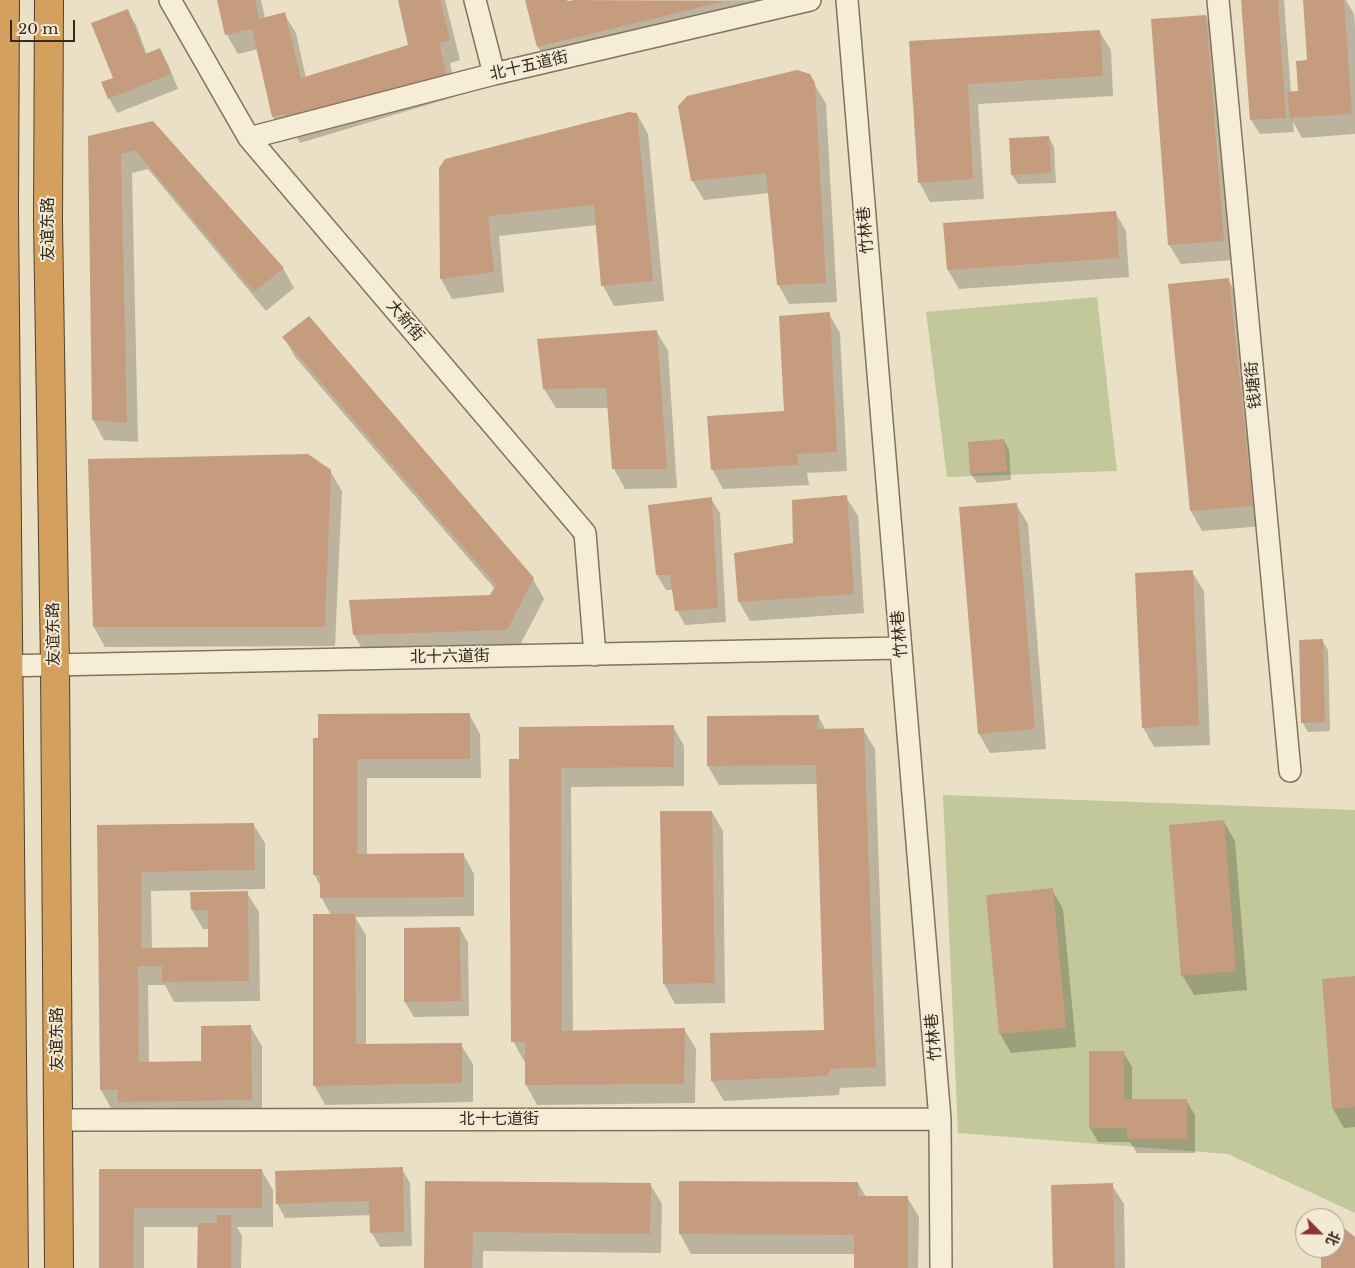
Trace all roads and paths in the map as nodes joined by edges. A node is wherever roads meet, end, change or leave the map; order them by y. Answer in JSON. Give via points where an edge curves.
{"nodes":[{"id":1,"x":5,"y":0,"type":"edge"},
{"id":2,"x":49,"y":0,"type":"edge"},
{"id":3,"x":170,"y":0,"type":"edge"},
{"id":4,"x":475,"y":0,"type":"edge"},
{"id":5,"x":810,"y":0,"type":"edge"},
{"id":6,"x":847,"y":0,"type":"edge"},
{"id":7,"x":1218,"y":0,"type":"edge"},
{"id":8,"x":494,"y":74,"type":"junction"},
{"id":9,"x":249,"y":138,"type":"junction"},
{"id":10,"x":2,"y":209,"type":"edge"},
{"id":11,"x":901,"y":648,"type":"junction"},
{"id":12,"x":595,"y":654,"type":"junction"},
{"id":13,"x":55,"y":664,"type":"junction"},
{"id":14,"x":4,"y":666,"type":"edge"},
{"id":15,"x":1290,"y":771,"type":"dead end"},
{"id":16,"x":940,"y":1119,"type":"junction"},
{"id":17,"x":57,"y":1120,"type":"junction"},
{"id":18,"x":7,"y":1128,"type":"edge"},
{"id":19,"x":14,"y":1268,"type":"edge"},
{"id":20,"x":59,"y":1268,"type":"edge"},
{"id":21,"x":941,"y":1268,"type":"edge"}],
"edges":[{"from":1,"to":10,"type":"highway"},
{"from":2,"to":13,"type":"highway","name":"友谊东路","via":[[48,221]]},
{"from":3,"to":9,"type":"street","name":"大新街"},
{"from":4,"to":8,"type":"street"},
{"from":5,"to":8,"type":"street","name":"北十五道街"},
{"from":6,"to":11,"type":"street","name":"竹林巷"},
{"from":7,"to":15,"type":"street","name":"钱塘街"},
{"from":8,"to":9,"type":"street","name":"北十五道街"},
{"from":9,"to":12,"type":"street","name":"大新街","via":[[585,533]]},
{"from":10,"to":14,"type":"highway"},
{"from":11,"to":12,"type":"street","name":"北十六道街"},
{"from":11,"to":16,"type":"street","name":"竹林巷"},
{"from":12,"to":13,"type":"street","name":"北十六道街"},
{"from":13,"to":14,"type":"street","name":"北十六道街"},
{"from":13,"to":17,"type":"highway","name":"友谊东路"},
{"from":14,"to":18,"type":"highway"},
{"from":16,"to":17,"type":"street","name":"北十七道街"},
{"from":16,"to":21,"type":"street","name":"竹林巷"},
{"from":17,"to":20,"type":"highway","name":"友谊东路"},
{"from":18,"to":19,"type":"highway"}]}
